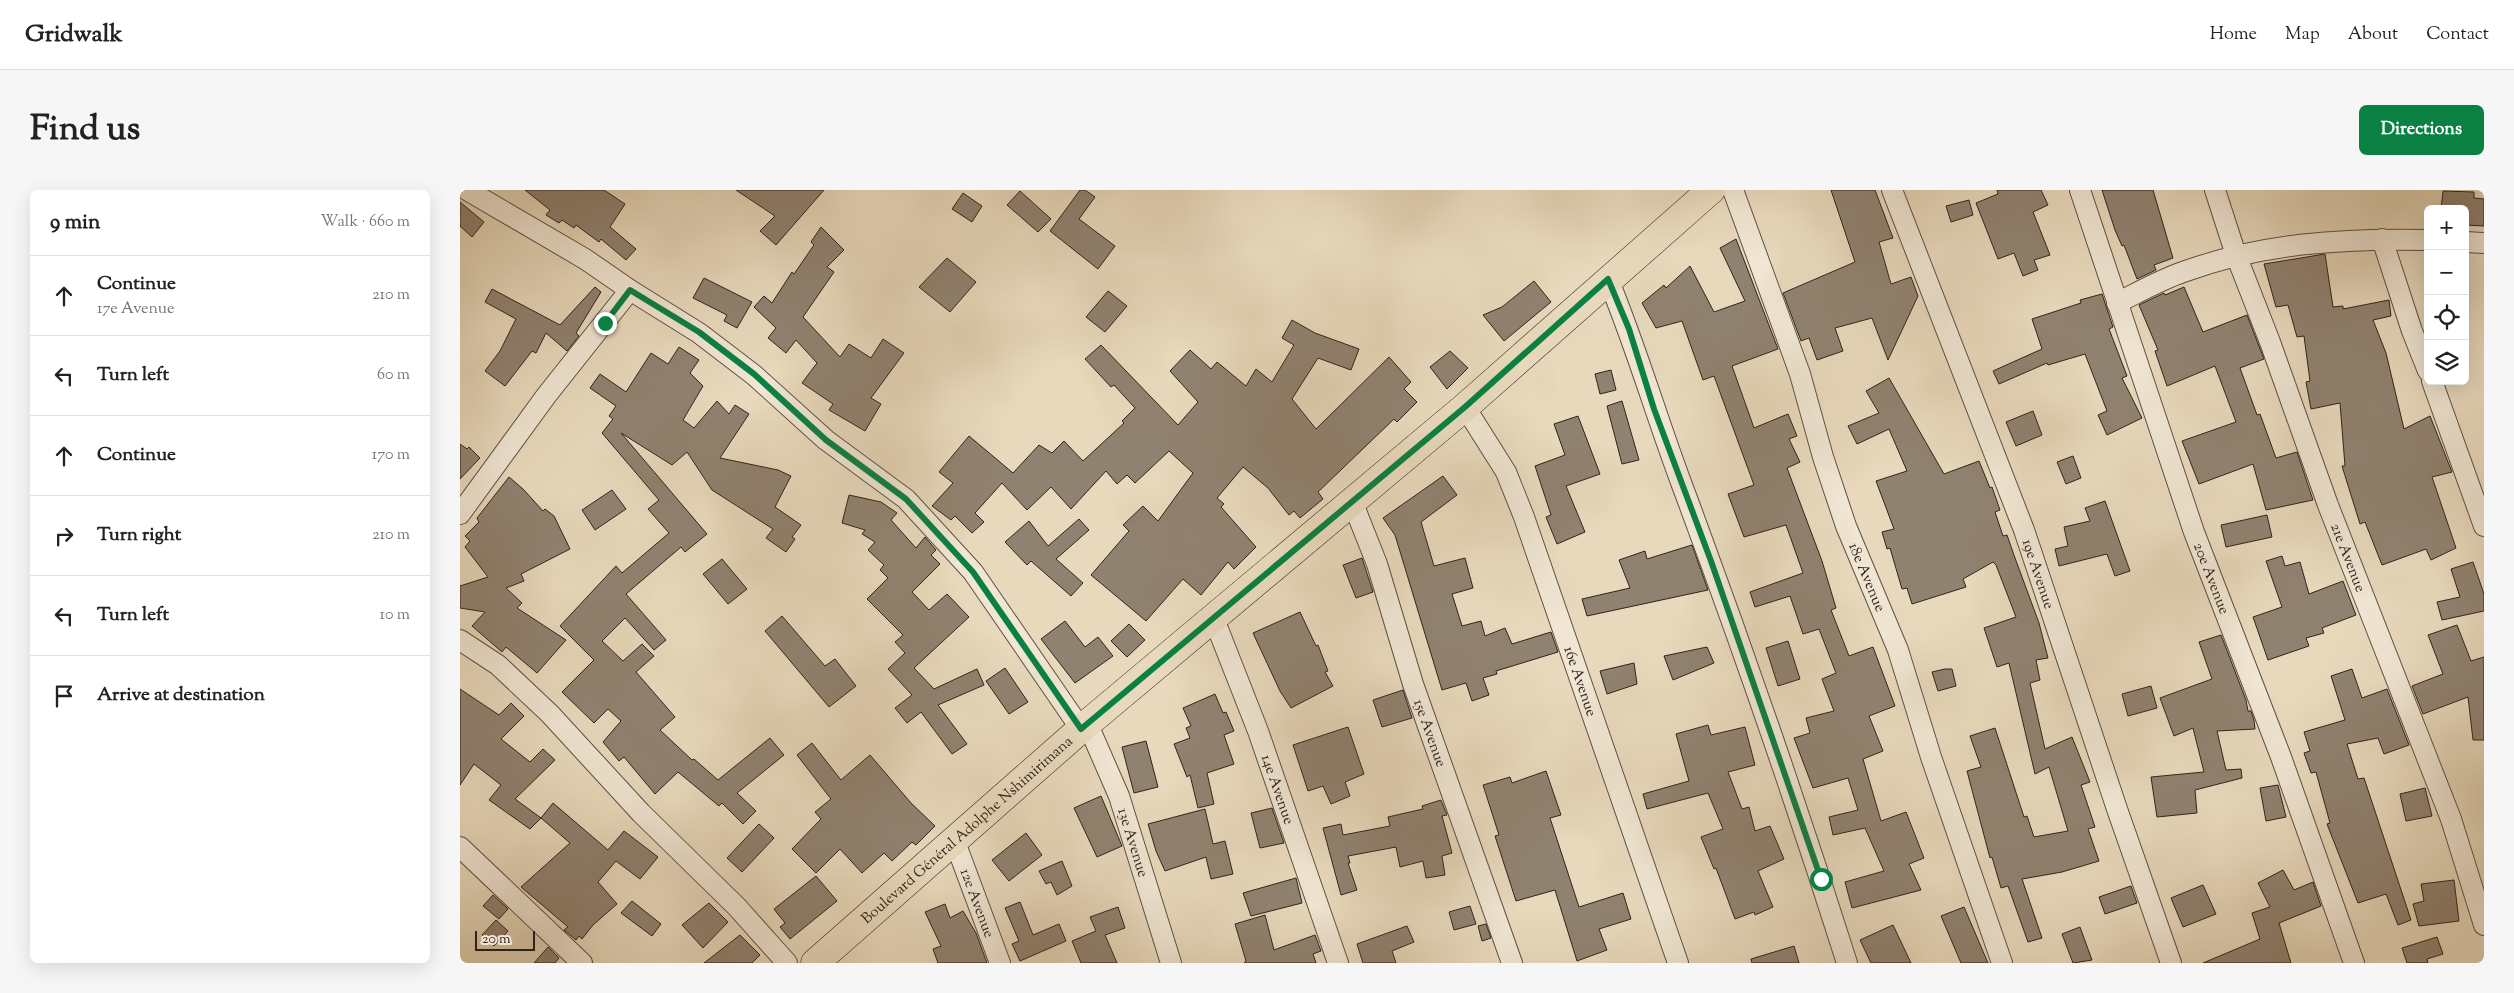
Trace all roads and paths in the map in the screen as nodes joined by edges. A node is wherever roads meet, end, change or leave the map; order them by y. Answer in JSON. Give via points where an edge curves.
{"nodes":[{"id":1,"x":467,"y":190,"type":"edge"},
{"id":2,"x":1711,"y":190,"type":"edge"},
{"id":3,"x":1733,"y":190,"type":"edge"},
{"id":4,"x":1892,"y":190,"type":"edge"},
{"id":5,"x":2080,"y":190,"type":"edge"},
{"id":6,"x":2215,"y":190,"type":"edge"},
{"id":7,"x":2382,"y":239,"type":"junction"},
{"id":8,"x":2424,"y":240,"type":"edge"},
{"id":9,"x":2469,"y":242,"type":"edge"},
{"id":10,"x":2484,"y":243,"type":"edge"},
{"id":11,"x":2236,"y":254,"type":"junction"},
{"id":12,"x":1608,"y":279,"type":"junction"},
{"id":13,"x":630,"y":290,"type":"junction"},
{"id":14,"x":2117,"y":303,"type":"junction"},
{"id":15,"x":2424,"y":361,"type":"edge"},
{"id":16,"x":2433,"y":385,"type":"edge"},
{"id":17,"x":1465,"y":407,"type":"junction"},
{"id":18,"x":1352,"y":501,"type":"junction"},
{"id":19,"x":460,"y":514,"type":"edge"},
{"id":20,"x":2484,"y":526,"type":"edge"},
{"id":21,"x":1214,"y":619,"type":"junction"},
{"id":22,"x":460,"y":640,"type":"edge"},
{"id":23,"x":1085,"y":727,"type":"junction"},
{"id":24,"x":955,"y":842,"type":"junction"},
{"id":25,"x":460,"y":847,"type":"edge"},
{"id":26,"x":2484,"y":925,"type":"edge"},
{"id":27,"x":826,"y":959,"type":"edge"},
{"id":28,"x":582,"y":963,"type":"edge"},
{"id":29,"x":787,"y":963,"type":"edge"},
{"id":30,"x":1000,"y":963,"type":"edge"},
{"id":31,"x":1171,"y":963,"type":"edge"},
{"id":32,"x":1338,"y":963,"type":"edge"},
{"id":33,"x":1512,"y":963,"type":"edge"},
{"id":34,"x":1678,"y":963,"type":"edge"},
{"id":35,"x":1847,"y":963,"type":"edge"},
{"id":36,"x":2002,"y":963,"type":"edge"},
{"id":37,"x":2171,"y":963,"type":"edge"},
{"id":38,"x":2354,"y":963,"type":"edge"}],
"edges":[{"from":1,"to":13,"type":"street","name":"13e Avenue","via":[[585,259]]},
{"from":2,"to":12,"type":"main road","name":"Boulevard Général Adolphe Nshimirimana"},
{"from":3,"to":36,"type":"street","name":"18e Avenue","via":[[1800,374],[1846,526],[1898,650]]},
{"from":4,"to":37,"type":"street","name":"19e Avenue","via":[[2024,530]]},
{"from":5,"to":14,"type":"street","name":"20e Avenue"},
{"from":6,"to":11,"type":"street","name":"21e Avenue"},
{"from":7,"to":8,"type":"street"},
{"from":7,"to":11,"type":"street","via":[[2305,243]]},
{"from":7,"to":15,"type":"street"},
{"from":9,"to":10,"type":"street"},
{"from":11,"to":14,"type":"street","via":[[2181,272]]},
{"from":11,"to":26,"type":"street","name":"21e Avenue","via":[[2328,505],[2447,810]]},
{"from":12,"to":17,"type":"main road","name":"Boulevard Général Adolphe Nshimirimana"},
{"from":12,"to":35,"type":"street","via":[[1629,329],[1654,409],[1711,561]]},
{"from":13,"to":19,"type":"street","via":[[546,396]]},
{"from":13,"to":23,"type":"street","name":"13e Avenue","via":[[699,332],[754,374],[826,440],[906,499],[973,572]]},
{"from":14,"to":38,"type":"street","name":"20e Avenue","via":[[2194,532],[2281,757]]},
{"from":16,"to":20,"type":"street"},
{"from":17,"to":18,"type":"main road","name":"Boulevard Général Adolphe Nshimirimana"},
{"from":17,"to":34,"type":"street","name":"16e Avenue","via":[[1506,472],[1524,516]]},
{"from":18,"to":21,"type":"main road","name":"Boulevard Général Adolphe Nshimirimana"},
{"from":18,"to":33,"type":"street","name":"15e Avenue","via":[[1377,564],[1413,684]]},
{"from":21,"to":23,"type":"main road","name":"Boulevard Général Adolphe Nshimirimana"},
{"from":21,"to":32,"type":"street","name":"14e Avenue","via":[[1258,731]]},
{"from":22,"to":29,"type":"street","via":[[498,665],[550,714]]},
{"from":23,"to":24,"type":"main road","name":"Boulevard Général Adolphe Nshimirimana"},
{"from":23,"to":31,"type":"street","name":"13e Avenue","via":[[1119,796]]},
{"from":24,"to":27,"type":"main road","name":"Boulevard Général Adolphe Nshimirimana"},
{"from":24,"to":30,"type":"street","name":"12e Avenue"},
{"from":25,"to":28,"type":"street"}]}
